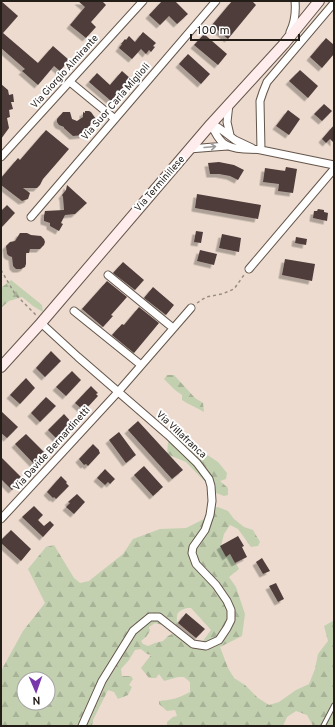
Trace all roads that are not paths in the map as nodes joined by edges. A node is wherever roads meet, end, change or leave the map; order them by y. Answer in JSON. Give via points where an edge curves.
{"nodes":[{"id":1,"x":144,"y":1,"type":"edge"},
{"id":2,"x":216,"y":1,"type":"edge"},
{"id":3,"x":295,"y":1,"type":"edge"},
{"id":4,"x":315,"y":2,"type":"edge"},
{"id":5,"x":334,"y":3,"type":"edge"},
{"id":6,"x":284,"y":44,"type":"junction"},
{"id":7,"x":70,"y":82,"type":"junction"},
{"id":8,"x":229,"y":103,"type":"junction"},
{"id":9,"x":115,"y":119,"type":"junction"},
{"id":10,"x":211,"y":124,"type":"junction"},
{"id":11,"x":230,"y":136,"type":"junction"},
{"id":12,"x":231,"y":146,"type":"junction"},
{"id":13,"x":257,"y":149,"type":"junction"},
{"id":14,"x":189,"y":150,"type":"junction"},
{"id":15,"x":1,"y":157,"type":"edge"},
{"id":16,"x":334,"y":165,"type":"edge"},
{"id":17,"x":334,"y":169,"type":"edge"},
{"id":18,"x":31,"y":217,"type":"dead end"},
{"id":19,"x":249,"y":269,"type":"road end"},
{"id":20,"x":108,"y":275,"type":"dead end"},
{"id":21,"x":191,"y":308,"type":"road end"},
{"id":22,"x":74,"y":311,"type":"dead end"},
{"id":23,"x":41,"y":323,"type":"junction"},
{"id":24,"x":173,"y":328,"type":"junction"},
{"id":25,"x":141,"y":365,"type":"junction"},
{"id":26,"x":1,"y":367,"type":"edge"},
{"id":27,"x":118,"y":392,"type":"junction"},
{"id":28,"x":1,"y":519,"type":"edge"},
{"id":29,"x":334,"y":705,"type":"edge"},
{"id":30,"x":82,"y":726,"type":"edge"},
{"id":31,"x":323,"y":726,"type":"edge"}],
"edges":[{"from":1,"to":7,"type":"street","name":"Via Giorgio Almirante"},
{"from":2,"to":9,"type":"street","name":"Via Suor Carla Miglioli"},
{"from":3,"to":6,"type":"street","via":[[294,25]]},
{"from":4,"to":6,"type":"main road","name":"Via Terminillese"},
{"from":5,"to":13,"type":"street","via":[[267,82],[260,101]]},
{"from":6,"to":8,"type":"main road","name":"Via Terminillese"},
{"from":7,"to":9,"type":"street"},
{"from":7,"to":15,"type":"street","name":"Via Giorgio Almirante"},
{"from":8,"to":10,"type":"main road","name":"Via Terminillese"},
{"from":8,"to":11,"type":"street","via":[[227,122]]},
{"from":9,"to":18,"type":"street","name":"Via Suor Carla Miglioli"},
{"from":10,"to":11,"type":"street"},
{"from":10,"to":12,"type":"street","via":[[217,137],[224,144]]},
{"from":10,"to":14,"type":"main road","name":"Via Terminillese"},
{"from":11,"to":13,"type":"street"},
{"from":12,"to":13,"type":"street"},
{"from":14,"to":12,"type":"street","one_way":true},
{"from":13,"to":16,"type":"street"},
{"from":14,"to":23,"type":"main road","name":"Via Terminillese"},
{"from":17,"to":19,"type":"street"},
{"from":20,"to":24,"type":"street"},
{"from":21,"to":24,"type":"street","name":"Via Davide Bernardinetti"},
{"from":22,"to":25,"type":"street"},
{"from":23,"to":26,"type":"main road","name":"Via Terminillese"},
{"from":23,"to":27,"type":"street","name":"Via Villafranca"},
{"from":24,"to":25,"type":"street","name":"Via Davide Bernardinetti"},
{"from":25,"to":27,"type":"street","name":"Via Davide Bernardinetti"},
{"from":27,"to":28,"type":"street","name":"Via Davide Bernardinetti"},
{"from":27,"to":30,"type":"street","name":"Via Villafranca","via":[[197,462],[208,479],[212,501],[210,515],[192,553],[196,564],[227,601],[231,610],[231,620],[219,640],[206,646],[193,644],[159,617],[150,617],[133,631],[102,681]]},
{"from":29,"to":31,"type":"lane"}]}
